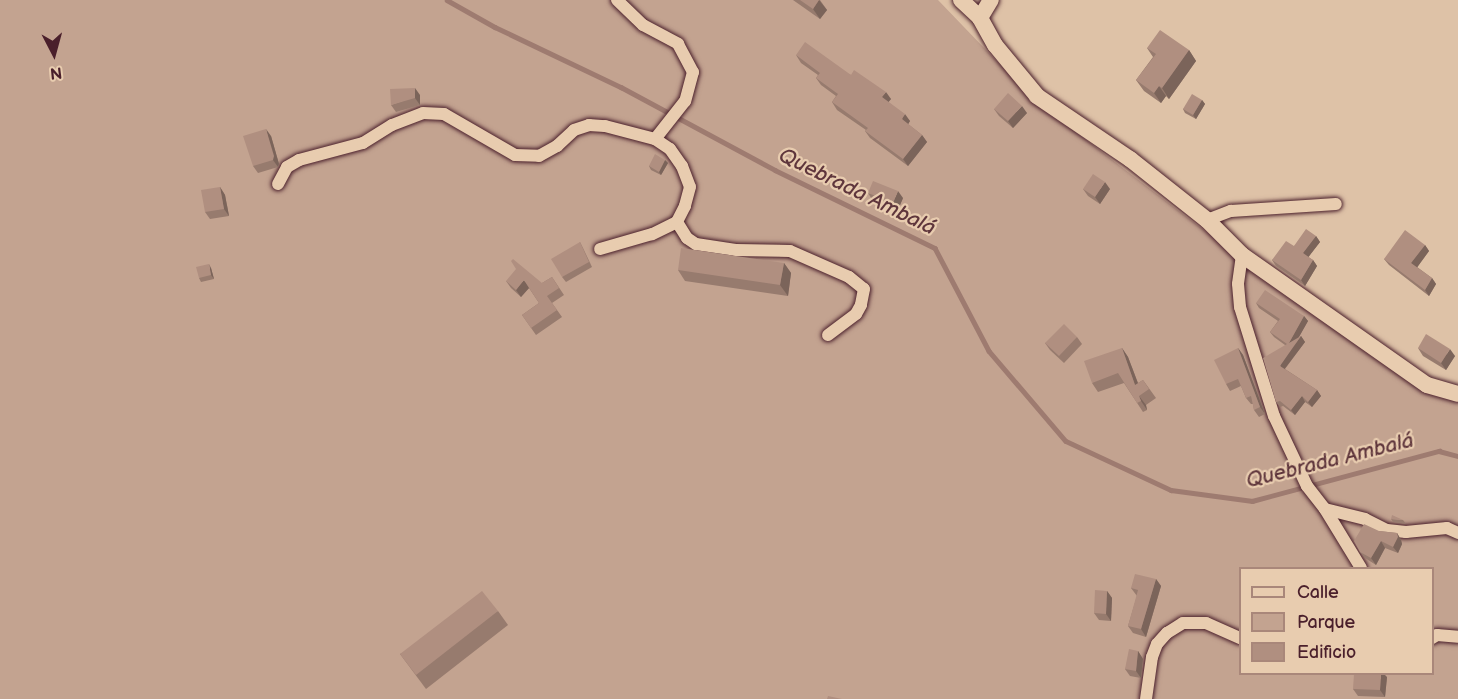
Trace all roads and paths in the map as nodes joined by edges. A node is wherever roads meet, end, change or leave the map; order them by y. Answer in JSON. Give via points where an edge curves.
{"nodes":[{"id":1,"x":617,"y":0,"type":"edge"},
{"id":2,"x":961,"y":0,"type":"edge"},
{"id":3,"x":991,"y":0,"type":"edge"},
{"id":4,"x":980,"y":18,"type":"junction"},
{"id":5,"x":655,"y":139,"type":"junction"},
{"id":6,"x":278,"y":184,"type":"dead end"},
{"id":7,"x":1336,"y":204,"type":"dead end"},
{"id":8,"x":1207,"y":220,"type":"junction"},
{"id":9,"x":677,"y":222,"type":"junction"},
{"id":10,"x":600,"y":249,"type":"dead end"},
{"id":11,"x":1242,"y":255,"type":"junction"},
{"id":12,"x":828,"y":335,"type":"dead end"},
{"id":13,"x":1458,"y":394,"type":"edge"},
{"id":14,"x":1325,"y":508,"type":"junction"},
{"id":15,"x":1458,"y":533,"type":"edge"},
{"id":16,"x":1360,"y":567,"type":"edge"},
{"id":17,"x":1434,"y":637,"type":"edge"},
{"id":18,"x":1458,"y":637,"type":"edge"},
{"id":19,"x":1239,"y":638,"type":"edge"},
{"id":20,"x":1146,"y":699,"type":"edge"}],
"edges":[{"from":1,"to":5,"type":"street","via":[[643,26],[678,44],[693,72],[685,101]]},
{"from":2,"to":4,"type":"street"},
{"from":3,"to":4,"type":"street"},
{"from":4,"to":8,"type":"street","via":[[995,45],[1036,96],[1130,159]]},
{"from":5,"to":6,"type":"street","via":[[589,125],[574,130],[539,156],[515,155],[444,114],[423,113],[392,125],[363,143],[299,160],[287,167]]},
{"from":5,"to":9,"type":"street","via":[[670,149],[690,187]]},
{"from":7,"to":8,"type":"street","via":[[1231,212]]},
{"from":8,"to":11,"type":"street"},
{"from":9,"to":10,"type":"street","via":[[652,234]]},
{"from":9,"to":12,"type":"street","via":[[696,244],[736,250],[790,251],[849,277],[864,289],[861,305],[856,314]]},
{"from":11,"to":13,"type":"street","via":[[1427,385]]},
{"from":11,"to":14,"type":"street","via":[[1238,284],[1245,330],[1274,416],[1307,486]]},
{"from":14,"to":15,"type":"street","via":[[1365,519],[1387,530],[1447,528]]},
{"from":14,"to":16,"type":"street"},
{"from":17,"to":18,"type":"street"},
{"from":19,"to":20,"type":"street","via":[[1206,623],[1183,624],[1167,633],[1152,657]]}]}
